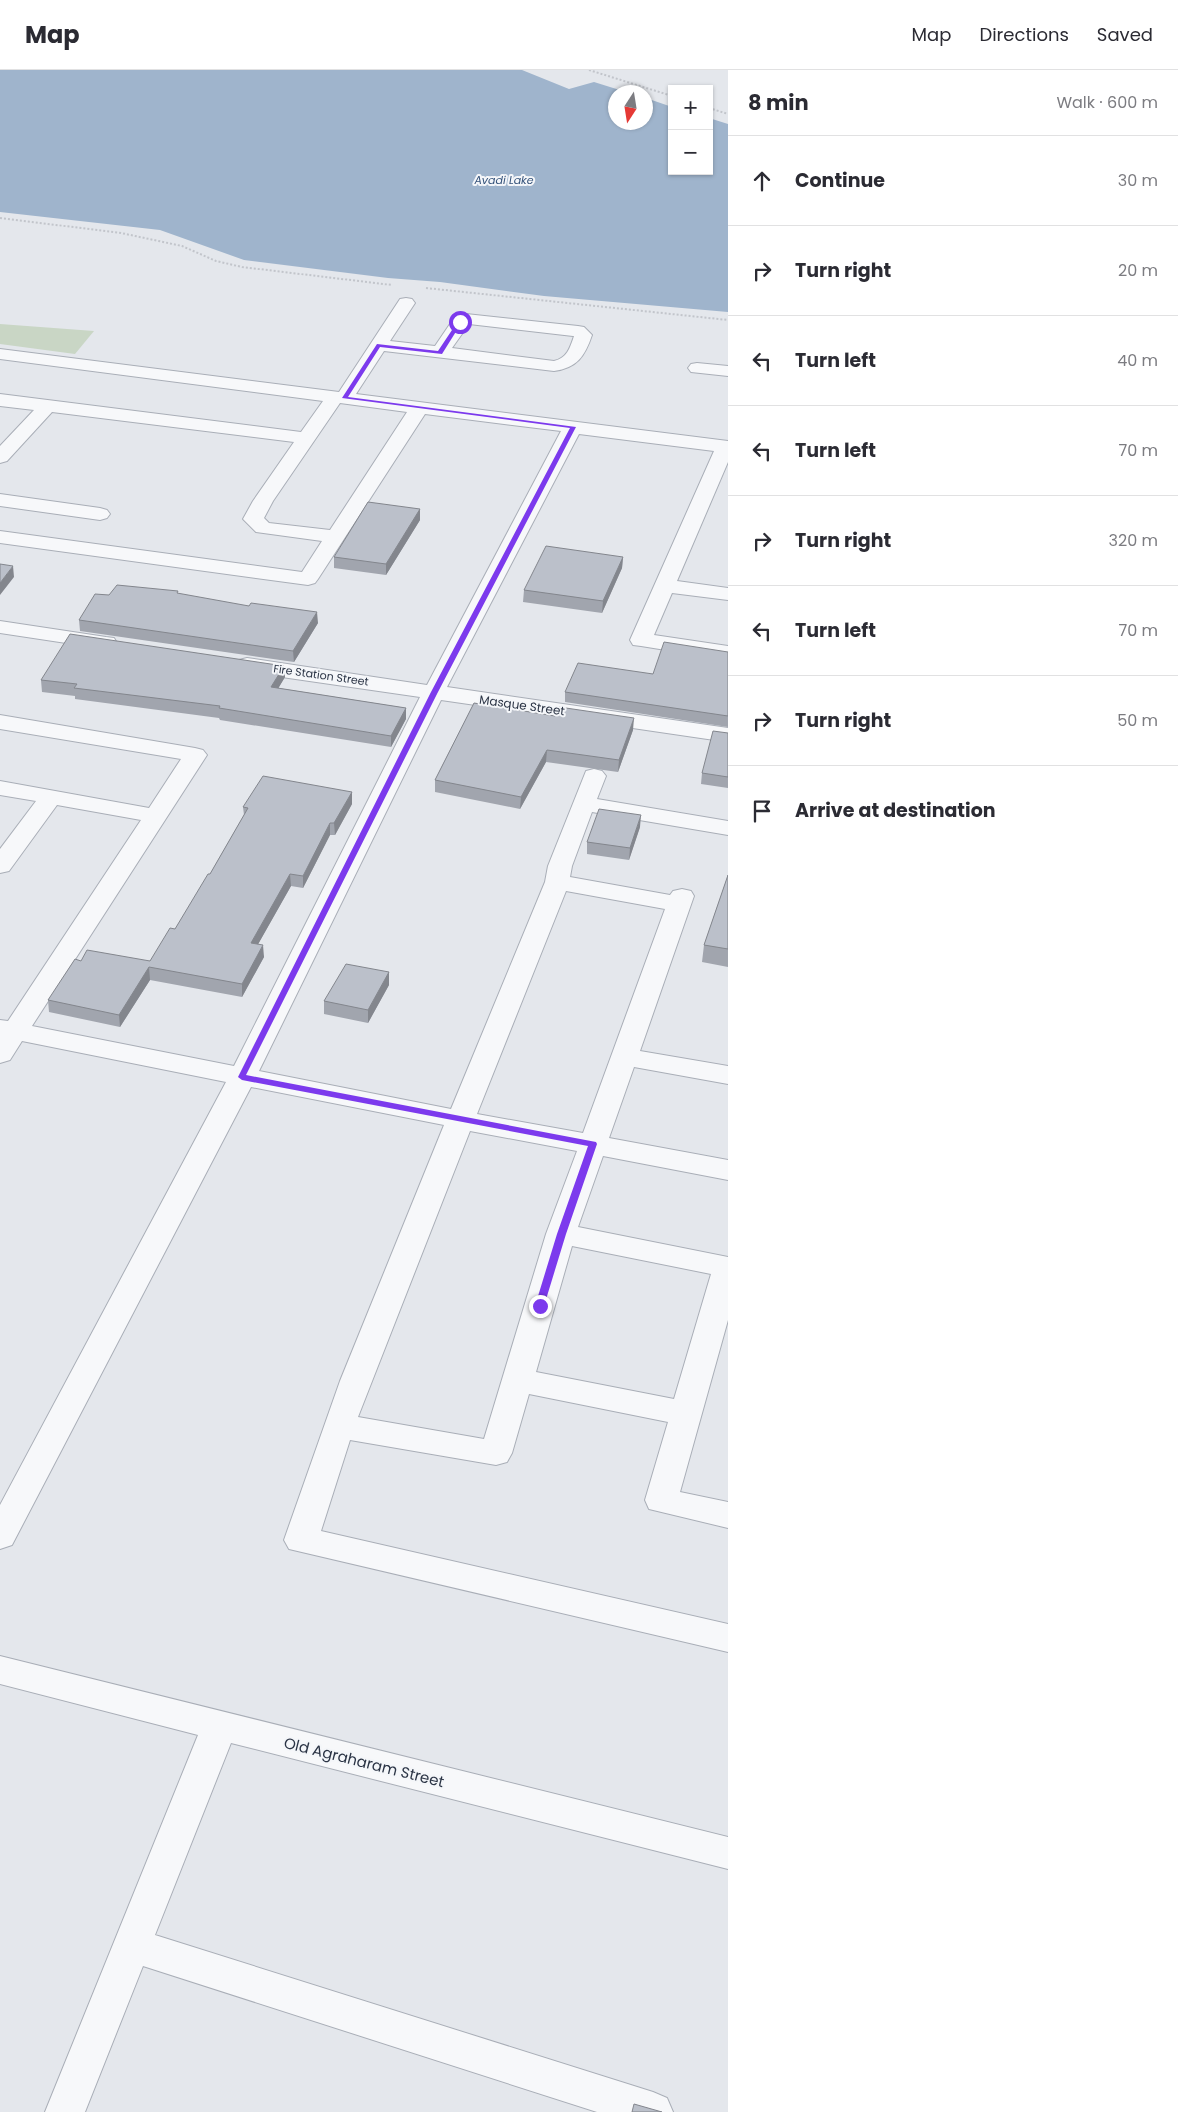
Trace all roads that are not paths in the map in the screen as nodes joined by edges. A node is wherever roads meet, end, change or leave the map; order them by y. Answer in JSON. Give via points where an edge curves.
{"nodes":[{"id":1,"x":406,"y":303,"type":"dead end"},
{"id":2,"x":379,"y":345,"type":"junction"},
{"id":3,"x":440,"y":353,"type":"junction"},
{"id":4,"x":0,"y":354,"type":"edge"},
{"id":5,"x":697,"y":368,"type":"dead end"},
{"id":6,"x":728,"y":372,"type":"edge"},
{"id":7,"x":340,"y":397,"type":"junction"},
{"id":8,"x":0,"y":400,"type":"edge"},
{"id":9,"x":47,"y":407,"type":"junction"},
{"id":10,"x":419,"y":408,"type":"junction"},
{"id":11,"x":573,"y":427,"type":"junction"},
{"id":12,"x":306,"y":438,"type":"junction"},
{"id":13,"x":726,"y":447,"type":"edge"},
{"id":14,"x":0,"y":457,"type":"edge"},
{"id":15,"x":0,"y":500,"type":"edge"},
{"id":16,"x":100,"y":514,"type":"dead end"},
{"id":17,"x":0,"y":537,"type":"edge"},
{"id":18,"x":336,"y":537,"type":"junction"},
{"id":19,"x":665,"y":586,"type":"junction"},
{"id":20,"x":728,"y":594,"type":"edge"},
{"id":21,"x":0,"y":627,"type":"edge"},
{"id":22,"x":126,"y":647,"type":"edge"},
{"id":23,"x":728,"y":653,"type":"edge"},
{"id":24,"x":223,"y":661,"type":"edge"},
{"id":25,"x":434,"y":692,"type":"junction"},
{"id":26,"x":0,"y":722,"type":"edge"},
{"id":27,"x":728,"y":735,"type":"edge"},
{"id":28,"x":594,"y":776,"type":"dead end"},
{"id":29,"x":0,"y":788,"type":"edge"},
{"id":30,"x":51,"y":797,"type":"junction"},
{"id":31,"x":584,"y":804,"type":"junction"},
{"id":32,"x":156,"y":816,"type":"junction"},
{"id":33,"x":728,"y":828,"type":"edge"},
{"id":34,"x":0,"y":866,"type":"edge"},
{"id":35,"x":557,"y":882,"type":"junction"},
{"id":36,"x":8,"y":1029,"type":"edge"},
{"id":37,"x":0,"y":1054,"type":"edge"},
{"id":38,"x":624,"y":1057,"type":"junction"},
{"id":39,"x":728,"y":1075,"type":"edge"},
{"id":40,"x":242,"y":1077,"type":"junction"},
{"id":41,"x":462,"y":1120,"type":"junction"},
{"id":42,"x":593,"y":1144,"type":"junction"},
{"id":43,"x":728,"y":1170,"type":"edge"},
{"id":44,"x":562,"y":1234,"type":"junction"},
{"id":45,"x":728,"y":1267,"type":"edge"},
{"id":46,"x":517,"y":1380,"type":"junction"},
{"id":47,"x":684,"y":1413,"type":"junction"},
{"id":48,"x":339,"y":1426,"type":"junction"},
{"id":49,"x":728,"y":1515,"type":"edge"},
{"id":50,"x":0,"y":1536,"type":"edge"},
{"id":51,"x":728,"y":1638,"type":"edge"},
{"id":52,"x":0,"y":1670,"type":"edge"},
{"id":53,"x":220,"y":1725,"type":"junction"},
{"id":54,"x":728,"y":1853,"type":"edge"},
{"id":55,"x":132,"y":1945,"type":"junction"},
{"id":56,"x":65,"y":2112,"type":"edge"},
{"id":57,"x":653,"y":2112,"type":"edge"}],
"edges":[{"from":1,"to":2,"type":"street"},
{"from":2,"to":3,"type":"street"},
{"from":2,"to":7,"type":"street"},
{"from":3,"to":3,"type":"street","via":[[565,366],[571,361],[583,335],[578,331],[466,319],[460,322]]},
{"from":4,"to":7,"type":"street"},
{"from":5,"to":6,"type":"street"},
{"from":7,"to":10,"type":"street"},
{"from":7,"to":12,"type":"street"},
{"from":8,"to":9,"type":"street"},
{"from":9,"to":12,"type":"street"},
{"from":9,"to":14,"type":"street"},
{"from":10,"to":11,"type":"street"},
{"from":10,"to":18,"type":"street"},
{"from":11,"to":13,"type":"street"},
{"from":11,"to":25,"type":"street"},
{"from":12,"to":18,"type":"street","via":[[253,519],[263,528]]},
{"from":13,"to":19,"type":"street"},
{"from":15,"to":16,"type":"street"},
{"from":17,"to":18,"type":"street","via":[[308,579]]},
{"from":19,"to":20,"type":"street"},
{"from":19,"to":23,"type":"street","via":[[641,640]]},
{"from":21,"to":22,"type":"street"},
{"from":24,"to":25,"type":"street","name":"Fire Station Street"},
{"from":25,"to":27,"type":"street","name":"Masque Street"},
{"from":25,"to":40,"type":"street"},
{"from":26,"to":32,"type":"street","via":[[195,755]]},
{"from":28,"to":31,"type":"street"},
{"from":29,"to":30,"type":"street"},
{"from":30,"to":32,"type":"street"},
{"from":30,"to":34,"type":"street"},
{"from":31,"to":33,"type":"street"},
{"from":31,"to":35,"type":"street"},
{"from":32,"to":36,"type":"street"},
{"from":35,"to":38,"type":"street","via":[[681,900]]},
{"from":35,"to":41,"type":"street"},
{"from":36,"to":37,"type":"street"},
{"from":36,"to":40,"type":"street"},
{"from":38,"to":39,"type":"street"},
{"from":38,"to":42,"type":"street"},
{"from":40,"to":41,"type":"street"},
{"from":40,"to":50,"type":"street"},
{"from":41,"to":42,"type":"street"},
{"from":41,"to":48,"type":"street"},
{"from":42,"to":43,"type":"street"},
{"from":42,"to":44,"type":"street"},
{"from":44,"to":45,"type":"street"},
{"from":44,"to":46,"type":"street"},
{"from":45,"to":47,"type":"street"},
{"from":46,"to":47,"type":"street"},
{"from":46,"to":48,"type":"street","via":[[496,1453]]},
{"from":47,"to":49,"type":"street","via":[[661,1500]]},
{"from":48,"to":51,"type":"street","via":[[301,1540]]},
{"from":52,"to":53,"type":"street","name":"Old Agraharam Street"},
{"from":53,"to":54,"type":"street","name":"Old Agraharam Street"},
{"from":53,"to":55,"type":"street"},
{"from":55,"to":56,"type":"street"},
{"from":55,"to":57,"type":"street"}]}
